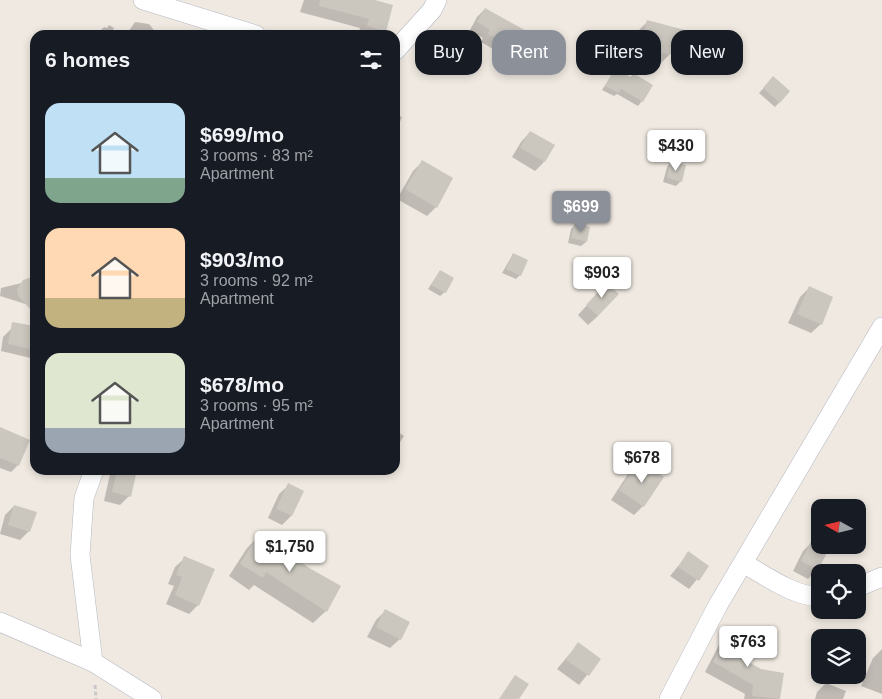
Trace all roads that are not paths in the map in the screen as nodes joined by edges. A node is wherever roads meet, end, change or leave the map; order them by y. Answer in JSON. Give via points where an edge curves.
{"nodes":[{"id":1,"x":143,"y":0,"type":"edge"},
{"id":2,"x":437,"y":0,"type":"edge"},
{"id":3,"x":237,"y":30,"type":"edge"},
{"id":4,"x":400,"y":45,"type":"edge"},
{"id":5,"x":882,"y":327,"type":"edge"},
{"id":6,"x":92,"y":475,"type":"edge"},
{"id":7,"x":743,"y":563,"type":"junction"},
{"id":8,"x":882,"y":576,"type":"edge"},
{"id":9,"x":866,"y":584,"type":"edge"},
{"id":10,"x":811,"y":596,"type":"edge"},
{"id":11,"x":0,"y":622,"type":"edge"},
{"id":12,"x":93,"y":662,"type":"junction"},
{"id":13,"x":152,"y":699,"type":"edge"},
{"id":14,"x":669,"y":699,"type":"edge"}],
"edges":[{"from":1,"to":3,"type":"street"},
{"from":2,"to":4,"type":"street"},
{"from":5,"to":7,"type":"street"},
{"from":6,"to":12,"type":"street","via":[[84,498],[80,555]]},
{"from":7,"to":10,"type":"street"},
{"from":7,"to":14,"type":"street"},
{"from":8,"to":9,"type":"street"},
{"from":11,"to":12,"type":"street"},
{"from":12,"to":13,"type":"street"}]}
